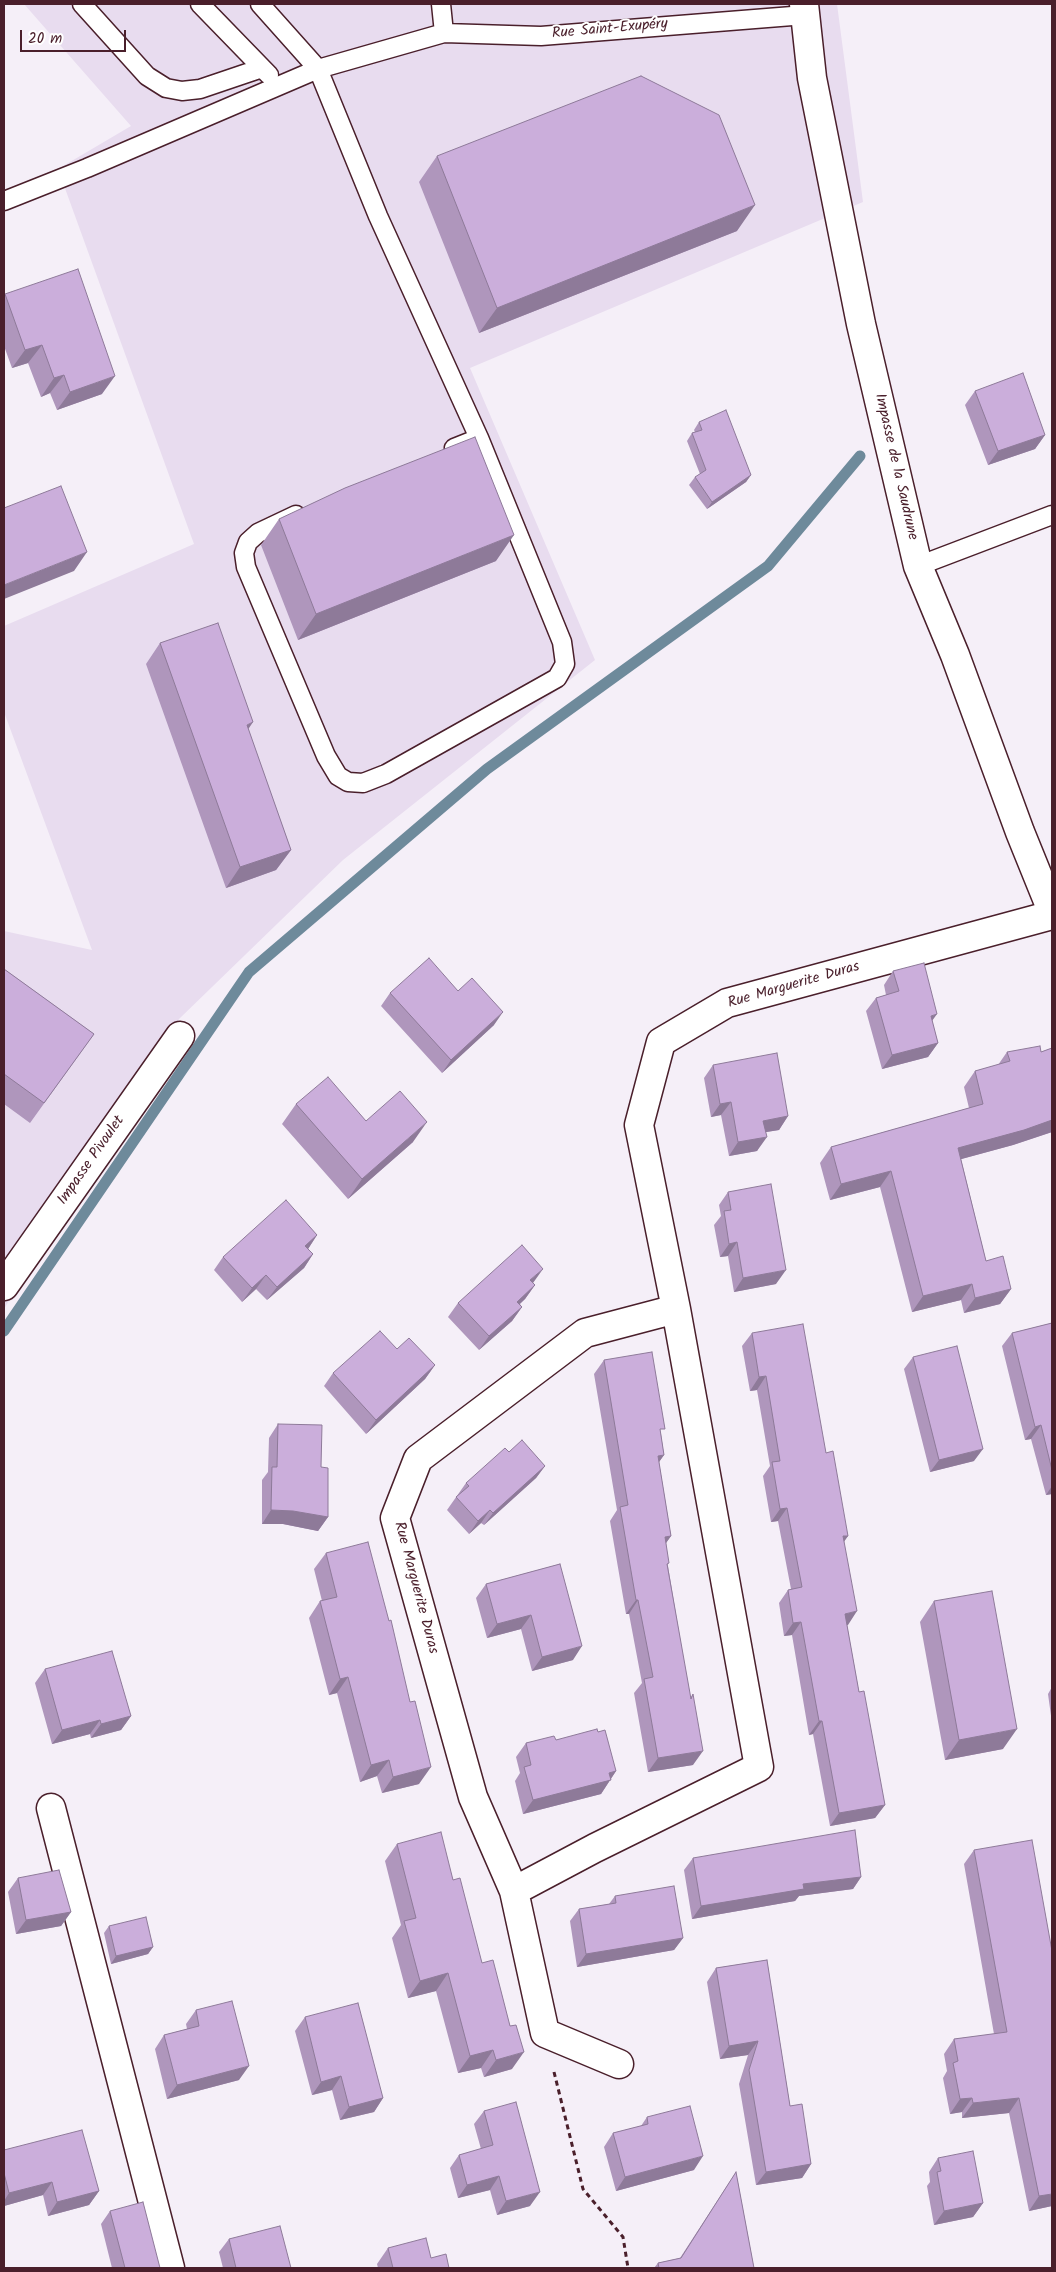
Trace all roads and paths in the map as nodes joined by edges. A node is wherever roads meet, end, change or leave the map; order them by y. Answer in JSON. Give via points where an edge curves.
{"nodes":[{"id":1,"x":82,"y":4,"type":"edge"},
{"id":2,"x":200,"y":4,"type":"edge"},
{"id":3,"x":260,"y":4,"type":"edge"},
{"id":4,"x":441,"y":4,"type":"edge"},
{"id":5,"x":804,"y":9,"type":"edge"},
{"id":6,"x":444,"y":33,"type":"junction"},
{"id":7,"x":262,"y":68,"type":"junction"},
{"id":8,"x":318,"y":69,"type":"junction"},
{"id":9,"x":279,"y":86,"type":"junction"},
{"id":10,"x":4,"y":201,"type":"edge"},
{"id":11,"x":479,"y":438,"type":"junction"},
{"id":12,"x":435,"y":456,"type":"edge"},
{"id":13,"x":312,"y":508,"type":"edge"},
{"id":14,"x":1052,"y":515,"type":"edge"},
{"id":15,"x":918,"y":566,"type":"junction"},
{"id":16,"x":1052,"y":913,"type":"edge"},
{"id":17,"x":180,"y":1036,"type":"dead end"},
{"id":18,"x":4,"y":1286,"type":"edge"},
{"id":19,"x":676,"y":1309,"type":"junction"},
{"id":20,"x":51,"y":1808,"type":"dead end"},
{"id":21,"x":514,"y":1891,"type":"junction"},
{"id":22,"x":545,"y":2033,"type":"junction"},
{"id":23,"x":619,"y":2064,"type":"dead end"},
{"id":24,"x":170,"y":2268,"type":"edge"},
{"id":25,"x":628,"y":2268,"type":"edge"}],
"edges":[{"from":1,"to":7,"type":"lane","via":[[147,76],[166,88],[200,90]]},
{"from":2,"to":7,"type":"lane"},
{"from":3,"to":8,"type":"lane"},
{"from":4,"to":6,"type":"lane"},
{"from":5,"to":6,"type":"lane","name":"Rue Saint-Exupéry","via":[[541,36]]},
{"from":5,"to":15,"type":"street","name":"Impasse de la Saudrune","via":[[812,78],[861,324]]},
{"from":6,"to":8,"type":"lane","name":"Rue Saint-Exupéry"},
{"from":7,"to":9,"type":"lane"},
{"from":8,"to":9,"type":"lane","name":"Rue Saint-Exupéry"},
{"from":8,"to":11,"type":"lane","via":[[378,216]]},
{"from":9,"to":10,"type":"lane","name":"Rue Saint-Exupéry"},
{"from":11,"to":12,"type":"lane"},
{"from":11,"to":13,"type":"lane","via":[[562,642],[565,664],[557,678],[537,690],[386,774],[363,783],[348,782],[338,776],[326,756],[246,567],[244,553],[248,542],[258,533]]},
{"from":14,"to":15,"type":"lane"},
{"from":15,"to":16,"type":"street","name":"Impasse de la Saudrune"},
{"from":16,"to":19,"type":"street","name":"Rue Marguerite Duras","via":[[1026,924],[727,1003],[661,1042],[639,1125]]},
{"from":17,"to":18,"type":"street","name":"Impasse Pivoulet"},
{"from":19,"to":21,"type":"street","name":"Rue Marguerite Duras","via":[[759,1767]]},
{"from":19,"to":21,"type":"street","name":"Rue Marguerite Duras","via":[[585,1333],[418,1459],[395,1518],[473,1797]]},
{"from":20,"to":24,"type":"street"},
{"from":21,"to":22,"type":"street","name":"Rue Marguerite Duras"},
{"from":22,"to":23,"type":"street"},
{"from":22,"to":25,"type":"path","via":[[583,2189],[622,2237]]}]}
